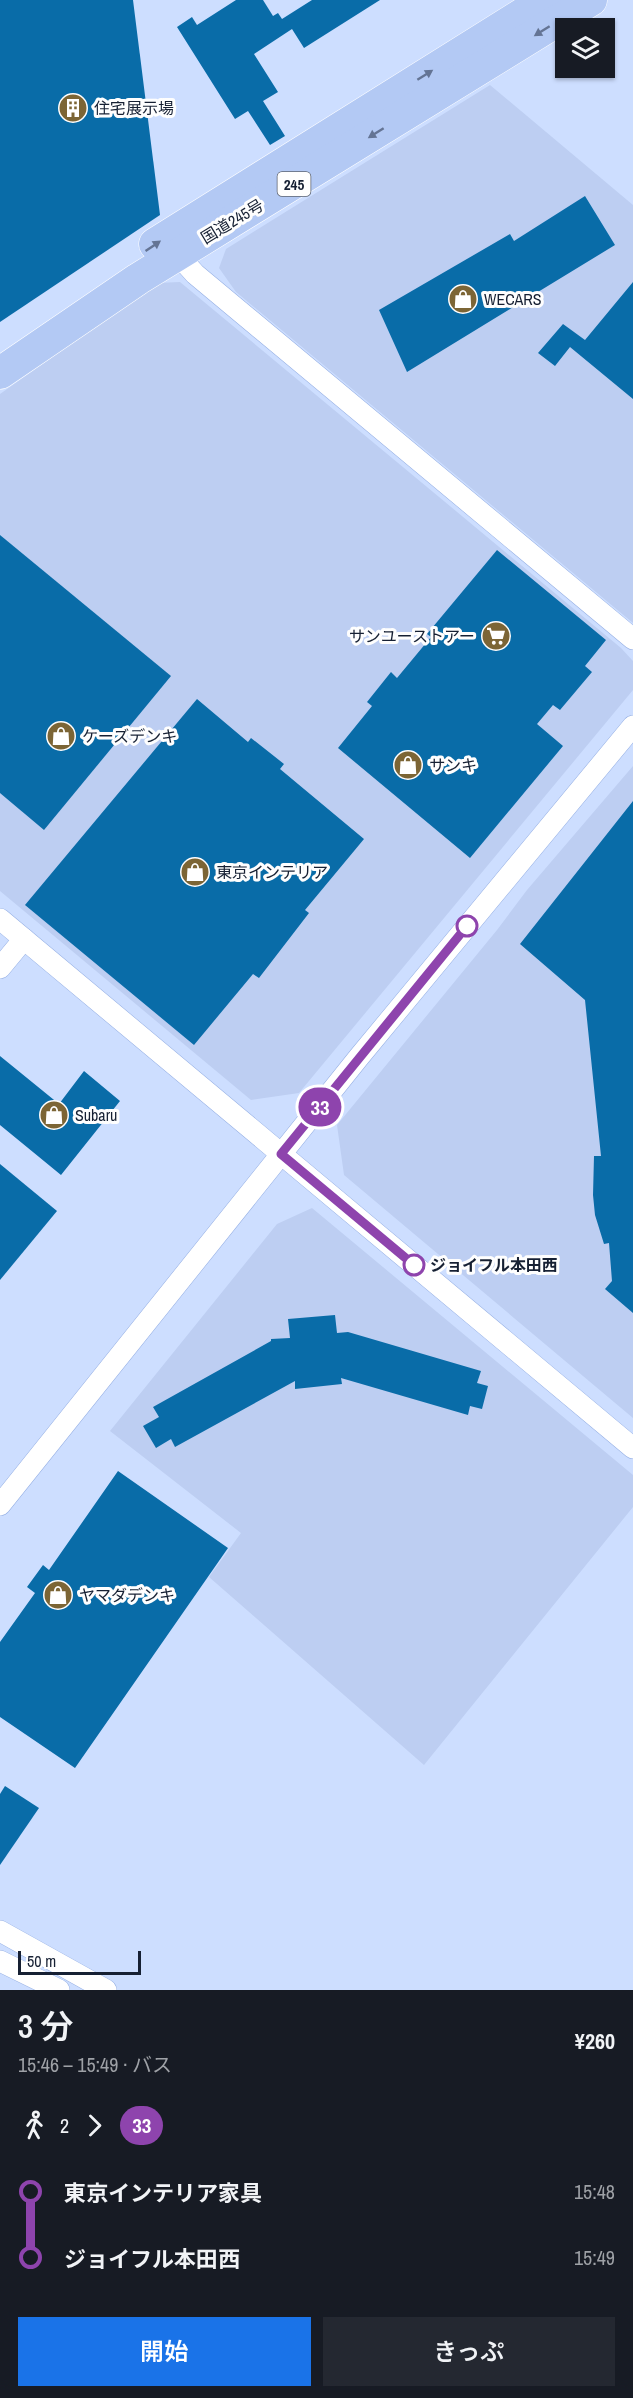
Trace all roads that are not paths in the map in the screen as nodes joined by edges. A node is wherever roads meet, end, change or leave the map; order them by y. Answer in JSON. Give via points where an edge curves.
{"nodes":[{"id":1,"x":545,"y":0,"type":"edge"},
{"id":2,"x":591,"y":0,"type":"edge"},
{"id":3,"x":178,"y":255,"type":"junction"},
{"id":4,"x":0,"y":349,"type":"edge"},
{"id":5,"x":0,"y":373,"type":"edge"},
{"id":6,"x":633,"y":639,"type":"edge"},
{"id":7,"x":633,"y":726,"type":"edge"},
{"id":8,"x":0,"y":919,"type":"edge"},
{"id":9,"x":24,"y":939,"type":"junction"},
{"id":10,"x":0,"y":968,"type":"edge"},
{"id":11,"x":281,"y":1154,"type":"junction"},
{"id":12,"x":633,"y":1448,"type":"edge"},
{"id":13,"x":0,"y":1505,"type":"edge"},
{"id":14,"x":0,"y":1931,"type":"edge"},
{"id":15,"x":0,"y":1961,"type":"edge"},
{"id":16,"x":59,"y":1990,"type":"edge"},
{"id":17,"x":106,"y":1990,"type":"edge"}],
"edges":[{"from":4,"to":1,"type":"highway","name":"国道245号","number":"245","one_way":true,"via":[[162,239]]},
{"from":2,"to":3,"type":"highway","name":"国道245号","number":"245","one_way":true},
{"from":3,"to":5,"type":"highway","name":"国道245号","number":"245"},
{"from":3,"to":6,"type":"street","via":[[195,274]]},
{"from":7,"to":11,"type":"street"},
{"from":8,"to":9,"type":"street"},
{"from":9,"to":10,"type":"street"},
{"from":9,"to":11,"type":"street"},
{"from":11,"to":12,"type":"street"},
{"from":11,"to":13,"type":"street"},
{"from":14,"to":17,"type":"street"},
{"from":15,"to":16,"type":"street"}]}
